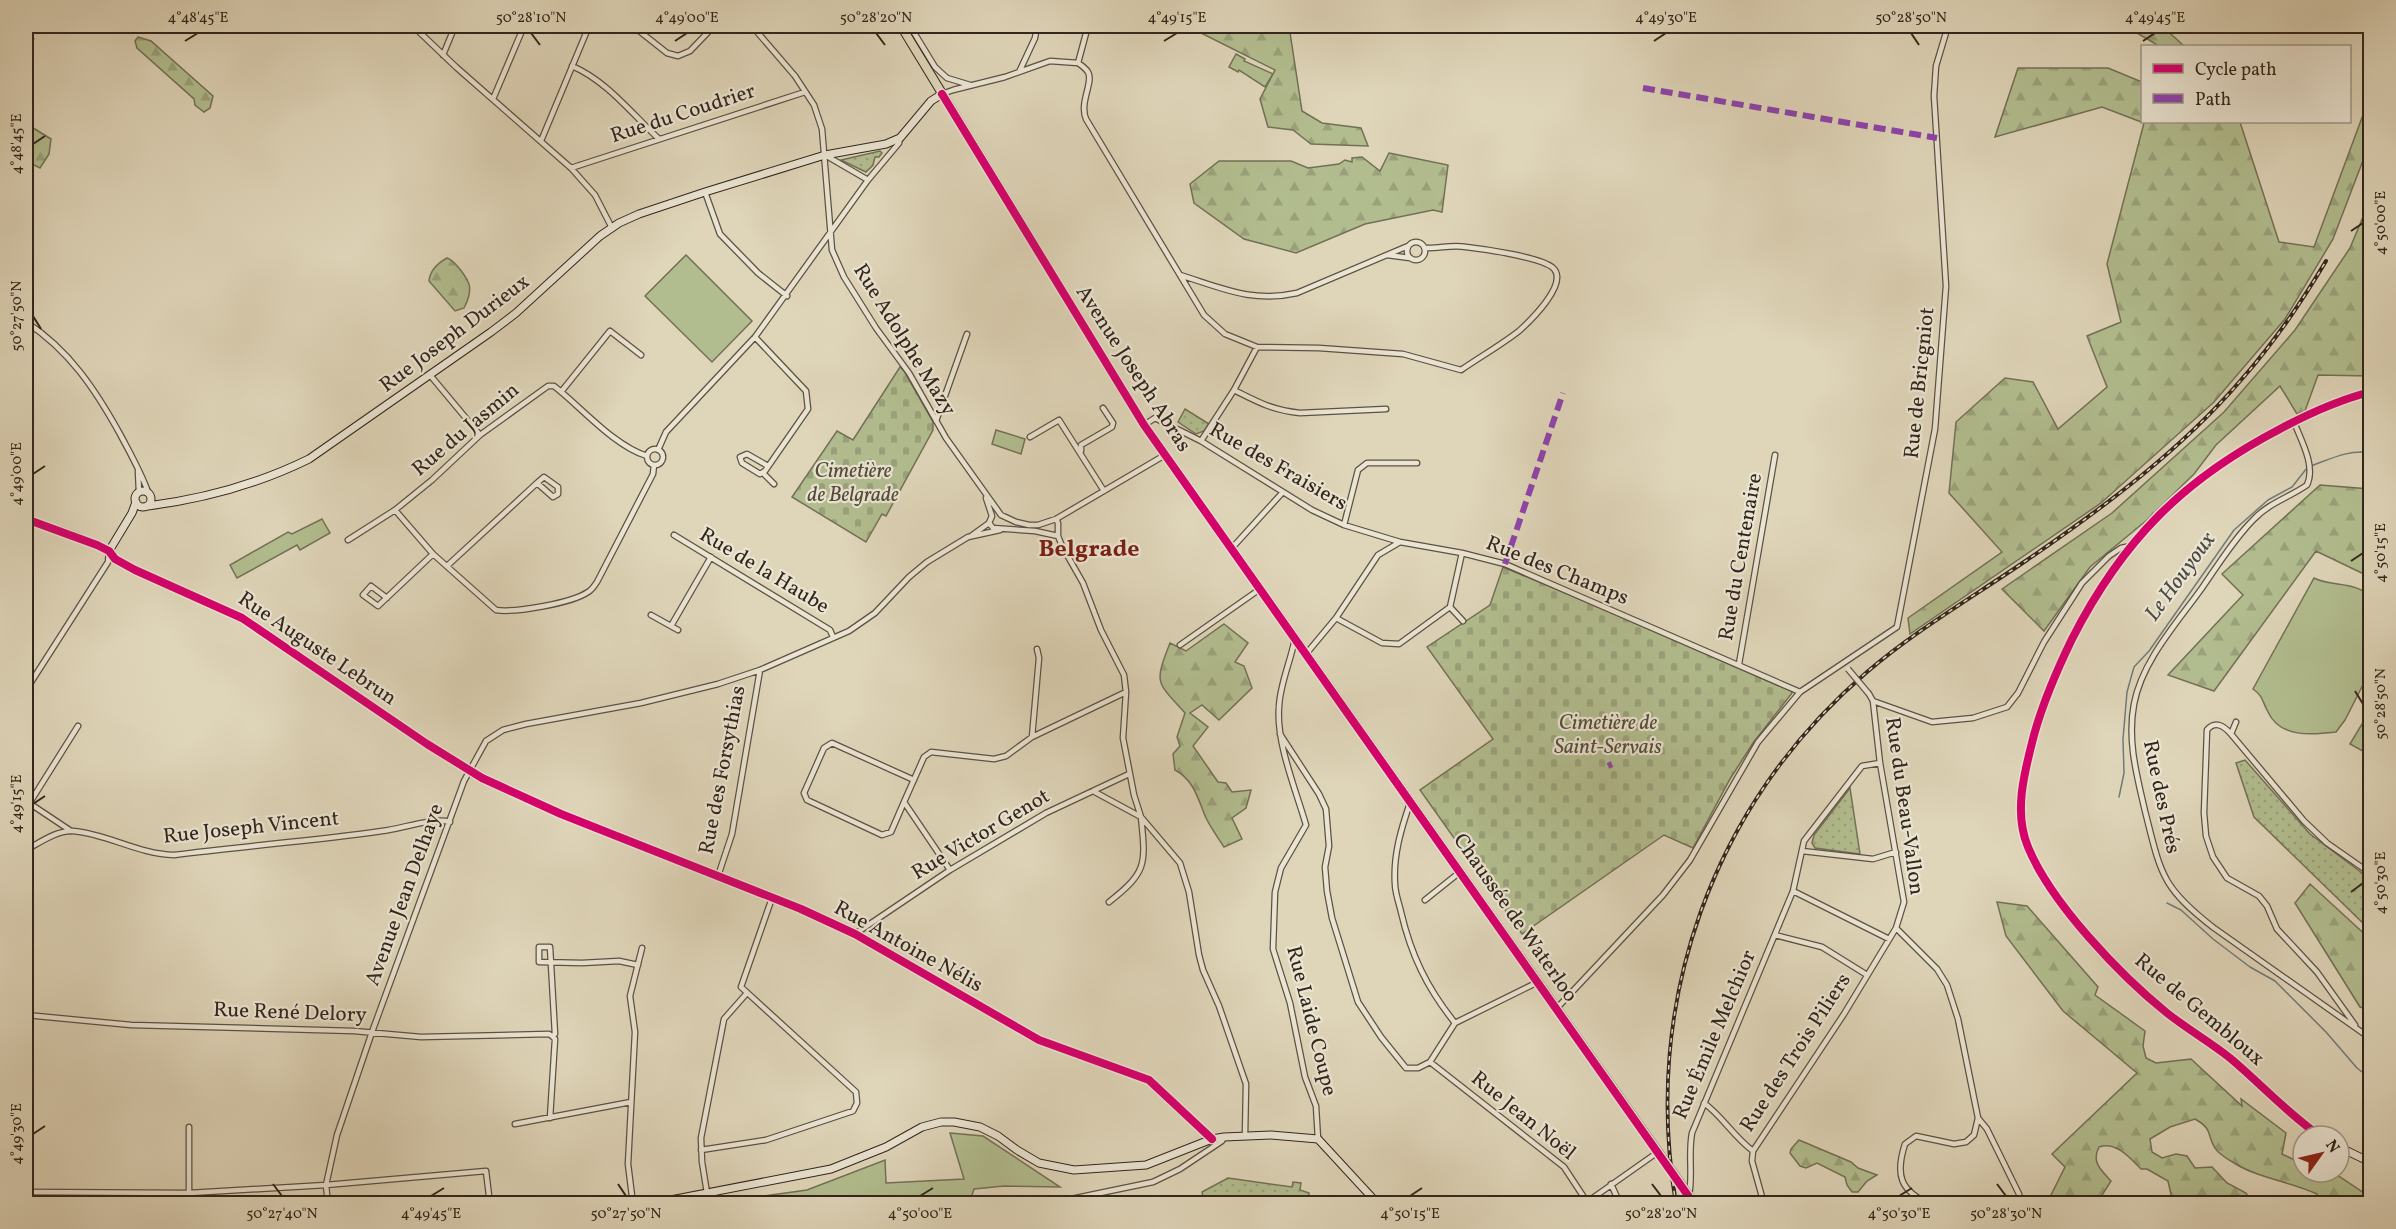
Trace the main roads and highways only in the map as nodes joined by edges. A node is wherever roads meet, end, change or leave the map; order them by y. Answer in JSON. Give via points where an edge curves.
{"nodes":[{"id":1,"x":901,"y":26,"type":"edge"},
{"id":2,"x":1306,"y":654,"type":"joint"},
{"id":3,"x":1694,"y":1203,"type":"edge"}],
"edges":[{"from":1,"to":2,"type":"main road","name":"Avenue Joseph Abras","via":[[1144,425]]},
{"from":2,"to":3,"type":"main road","name":"Chaussée de Waterloo","bridge":true}]}
